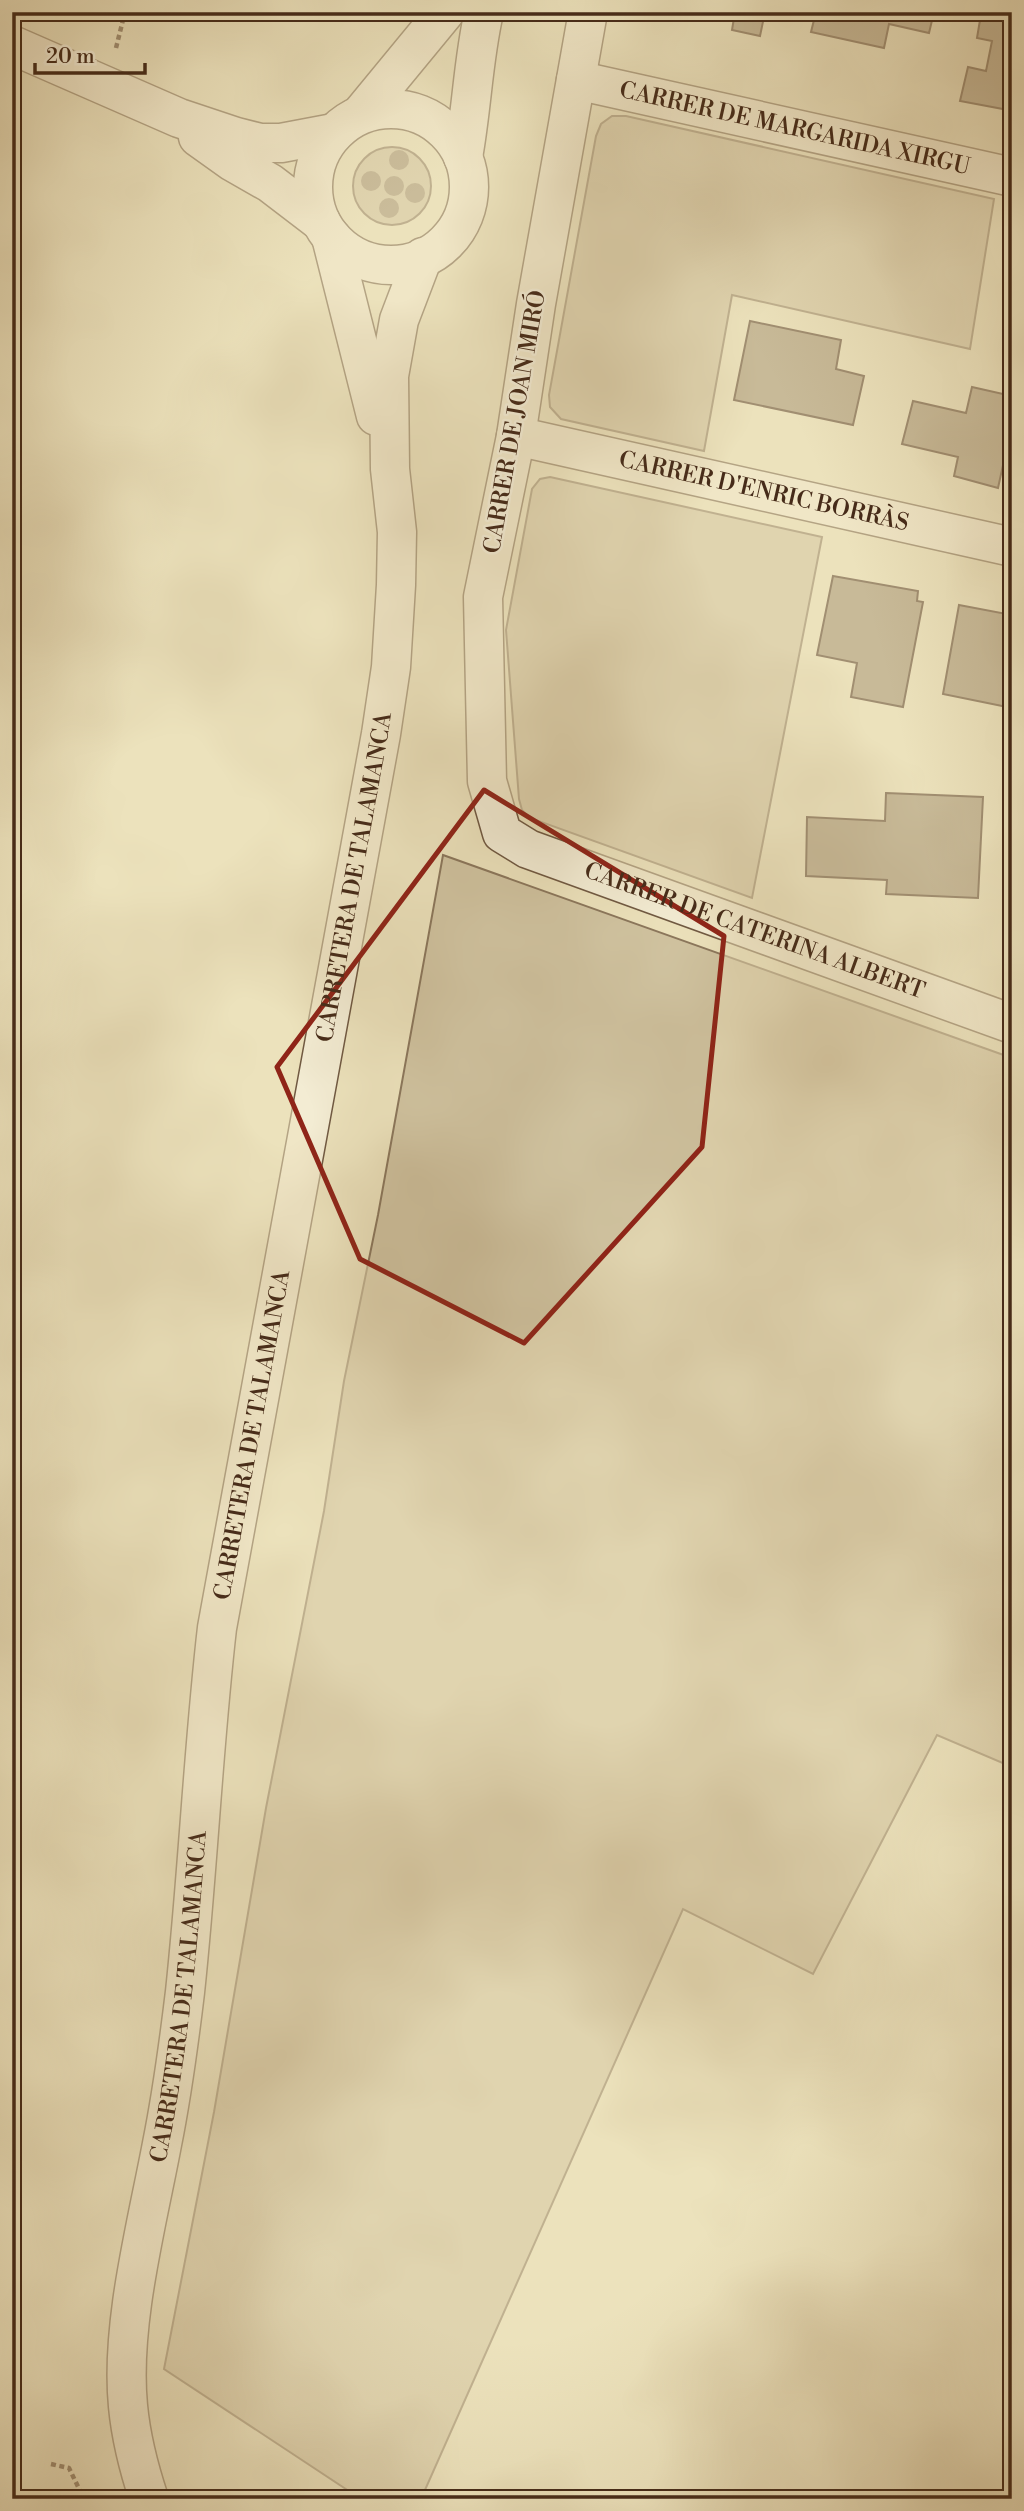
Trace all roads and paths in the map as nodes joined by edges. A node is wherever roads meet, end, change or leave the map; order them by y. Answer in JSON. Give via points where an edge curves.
{"nodes":[{"id":1,"x":125,"y":12,"type":"edge"},
{"id":2,"x":445,"y":12,"type":"edge"},
{"id":3,"x":484,"y":12,"type":"edge"},
{"id":4,"x":588,"y":12,"type":"edge"},
{"id":5,"x":14,"y":46,"type":"edge"},
{"id":6,"x":114,"y":53,"type":"dead end"},
{"id":7,"x":576,"y":80,"type":"junction"},
{"id":8,"x":179,"y":118,"type":"junction"},
{"id":9,"x":348,"y":124,"type":"junction"},
{"id":10,"x":463,"y":157,"type":"junction"},
{"id":11,"x":1012,"y":177,"type":"edge"},
{"id":12,"x":326,"y":229,"type":"junction"},
{"id":13,"x":423,"y":257,"type":"junction"},
{"id":14,"x":516,"y":436,"type":"junction"},
{"id":15,"x":390,"y":469,"type":"junction"},
{"id":16,"x":1012,"y":547,"type":"edge"},
{"id":17,"x":502,"y":833,"type":"joint"},
{"id":18,"x":1012,"y":1024,"type":"edge"},
{"id":19,"x":127,"y":2406,"type":"junction"},
{"id":20,"x":51,"y":2464,"type":"dead end"},
{"id":21,"x":84,"y":2499,"type":"edge"},
{"id":22,"x":149,"y":2499,"type":"edge"},
{"id":23,"x":177,"y":2499,"type":"edge"}],
"edges":[{"from":1,"to":6,"type":"path"},
{"from":2,"to":9,"type":"street"},
{"from":3,"to":10,"type":"street"},
{"from":4,"to":7,"type":"street","name":"CARRER DE JOAN MIRÓ"},
{"from":5,"to":8,"type":"street"},
{"from":7,"to":11,"type":"street","name":"CARRER DE MARGARIDA XIRGU"},
{"from":7,"to":14,"type":"street","name":"CARRER DE JOAN MIRÓ"},
{"from":8,"to":9,"type":"street","via":[[260,143],[281,143]]},
{"from":8,"to":12,"type":"street","via":[[203,142],[270,183]]},
{"from":9,"to":10,"type":"street","via":[[381,109],[401,109],[439,125]]},
{"from":9,"to":12,"type":"street","via":[[320,153],[313,175],[314,199]]},
{"from":10,"to":13,"type":"street","via":[[469,180],[467,204],[443,245]]},
{"from":12,"to":13,"type":"street","via":[[346,251],[374,262],[404,263]]},
{"from":12,"to":15,"type":"street","name":"CARRETERA DE TALAMANCA"},
{"from":13,"to":15,"type":"street","name":"CARRETERA DE TALAMANCA","via":[[399,320],[389,376]]},
{"from":14,"to":16,"type":"street","name":"CARRER D'ENRIC BORRÀS"},
{"from":14,"to":17,"type":"street","name":"CARRER DE JOAN MIRÓ","via":[[483,597],[487,781]]},
{"from":15,"to":19,"type":"street","name":"CARRETERA DE TALAMANCA","via":[[397,532],[391,667],[218,1628],[185,1992],[137,2273],[127,2353]]},
{"from":17,"to":18,"type":"street","name":"CARRER DE CATERINA ALBERT","via":[[528,849]]},
{"from":19,"to":22,"type":"street","name":"CARRETERA DE TALAMANCA","via":[[137,2464]]},
{"from":19,"to":23,"type":"street","name":"CARRETERA DE TALAMANCA"},
{"from":20,"to":21,"type":"path","via":[[69,2468]]}]}
